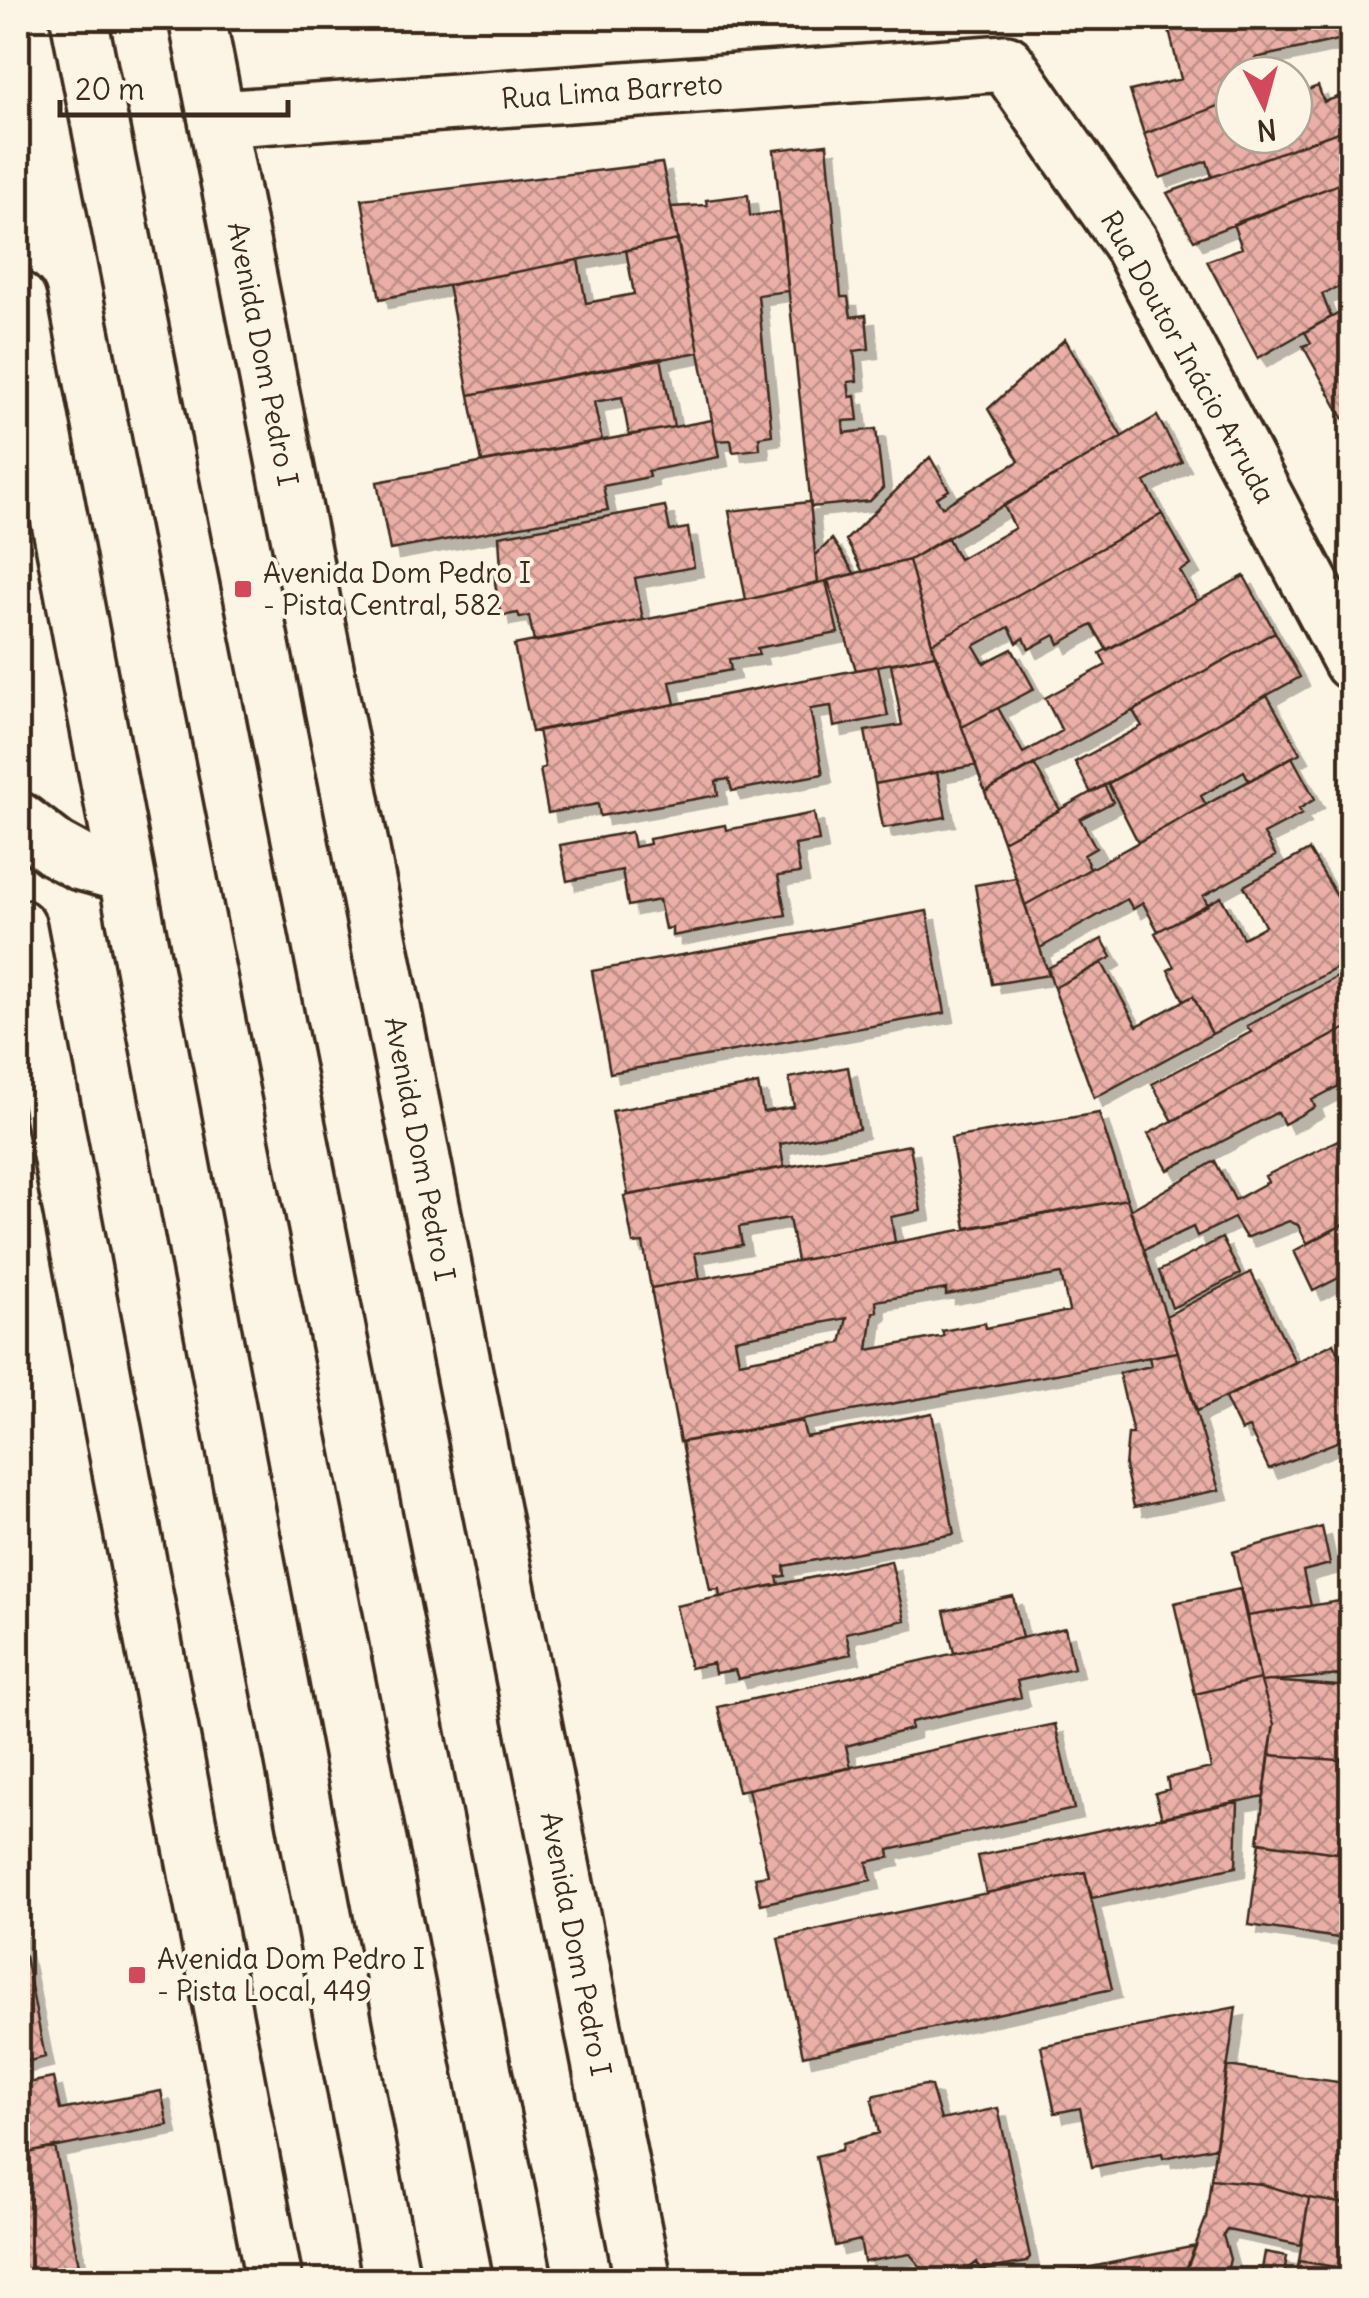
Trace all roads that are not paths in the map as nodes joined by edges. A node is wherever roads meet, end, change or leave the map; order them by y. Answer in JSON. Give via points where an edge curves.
{"nodes":[{"id":1,"x":79,"y":18,"type":"edge"},
{"id":2,"x":197,"y":18,"type":"edge"},
{"id":3,"x":1007,"y":40,"type":"edge"},
{"id":4,"x":217,"y":119,"type":"junction"},
{"id":5,"x":18,"y":300,"type":"edge"},
{"id":6,"x":1352,"y":662,"type":"edge"},
{"id":7,"x":18,"y":820,"type":"edge"},
{"id":8,"x":126,"y":874,"type":"junction"},
{"id":9,"x":18,"y":927,"type":"edge"},
{"id":10,"x":274,"y":2280,"type":"edge"},
{"id":11,"x":392,"y":2280,"type":"edge"},
{"id":12,"x":524,"y":2280,"type":"edge"},
{"id":13,"x":642,"y":2280,"type":"edge"}],
"edges":[{"from":1,"to":12,"type":"main road"},
{"from":2,"to":4,"type":"main road","name":"Avenida Dom Pedro I"},
{"from":3,"to":4,"type":"main road","name":"Rua Lima Barreto"},
{"from":3,"to":6,"type":"main road","name":"Rua Doutor Inácio Arruda","via":[[1130,242]]},
{"from":4,"to":13,"type":"main road","name":"Avenida Dom Pedro I"},
{"from":5,"to":8,"type":"main road"},
{"from":7,"to":8,"type":"main road","via":[[80,862]]},
{"from":8,"to":11,"type":"main road"},
{"from":9,"to":10,"type":"main road"}]}
